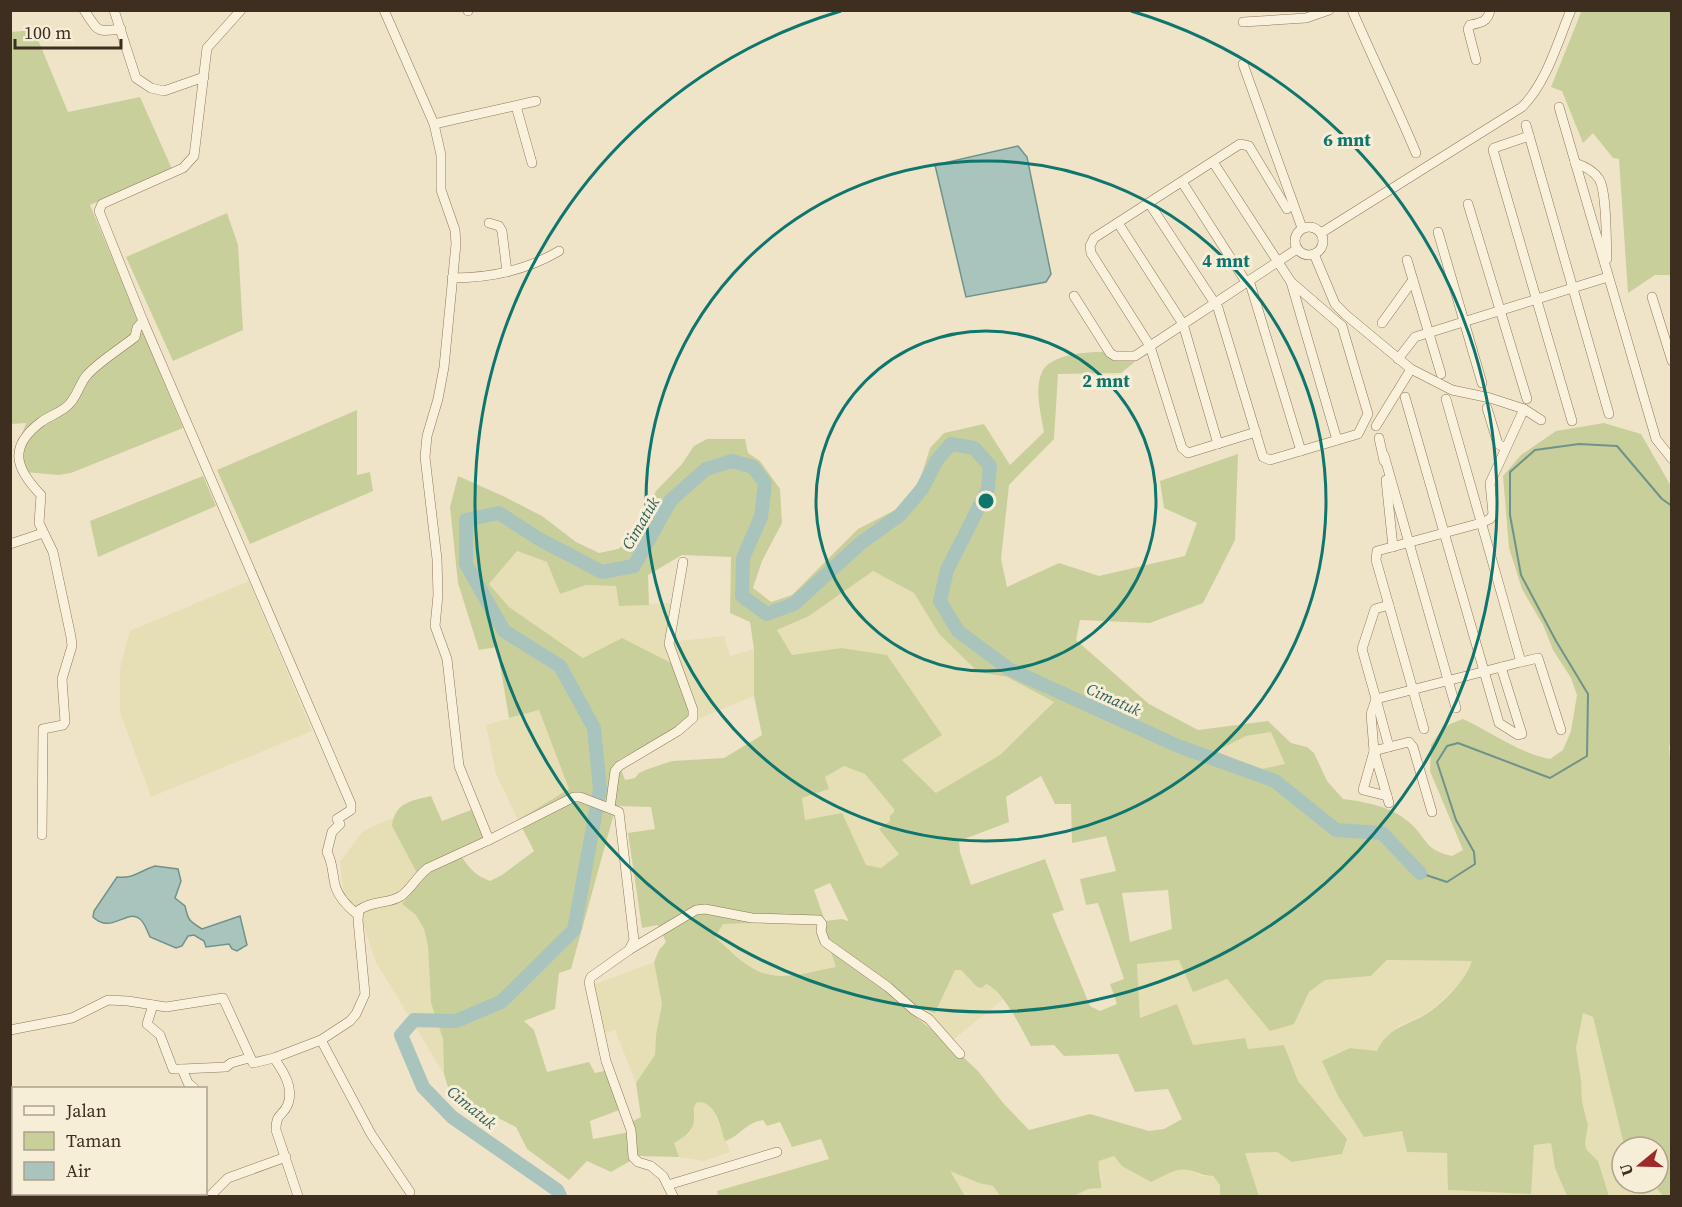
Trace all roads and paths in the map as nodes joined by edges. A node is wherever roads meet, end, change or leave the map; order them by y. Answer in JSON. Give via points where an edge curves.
{"nodes":[{"id":1,"x":84,"y":10,"type":"edge"},
{"id":2,"x":114,"y":10,"type":"edge"},
{"id":3,"x":241,"y":10,"type":"edge"},
{"id":4,"x":384,"y":10,"type":"edge"},
{"id":5,"x":1329,"y":10,"type":"edge"},
{"id":6,"x":1352,"y":10,"type":"edge"},
{"id":7,"x":1490,"y":10,"type":"edge"},
{"id":8,"x":1571,"y":10,"type":"edge"},
{"id":9,"x":1243,"y":22,"type":"dead end"},
{"id":10,"x":121,"y":29,"type":"junction"},
{"id":11,"x":1476,"y":60,"type":"dead end"},
{"id":12,"x":1243,"y":64,"type":"dead end"},
{"id":13,"x":204,"y":77,"type":"junction"},
{"id":14,"x":536,"y":100,"type":"dead end"},
{"id":15,"x":516,"y":106,"type":"junction"},
{"id":16,"x":1559,"y":107,"type":"dead end"},
{"id":17,"x":434,"y":124,"type":"junction"},
{"id":18,"x":1526,"y":125,"type":"dead end"},
{"id":19,"x":1529,"y":136,"type":"junction"},
{"id":20,"x":1416,"y":153,"type":"dead end"},
{"id":21,"x":1213,"y":162,"type":"junction"},
{"id":22,"x":532,"y":163,"type":"dead end"},
{"id":23,"x":1575,"y":163,"type":"junction"},
{"id":24,"x":1182,"y":182,"type":"junction"},
{"id":25,"x":1149,"y":203,"type":"junction"},
{"id":26,"x":1468,"y":204,"type":"dead end"},
{"id":27,"x":1287,"y":209,"type":"dead end"},
{"id":28,"x":489,"y":223,"type":"dead end"},
{"id":29,"x":1118,"y":223,"type":"junction"},
{"id":30,"x":1302,"y":228,"type":"junction"},
{"id":31,"x":1438,"y":232,"type":"dead end"},
{"id":32,"x":1321,"y":233,"type":"junction"},
{"id":33,"x":1297,"y":249,"type":"junction"},
{"id":34,"x":559,"y":251,"type":"dead end"},
{"id":35,"x":1314,"y":254,"type":"junction"},
{"id":36,"x":1407,"y":260,"type":"dead end"},
{"id":37,"x":1277,"y":261,"type":"junction"},
{"id":38,"x":507,"y":272,"type":"junction"},
{"id":39,"x":1608,"y":277,"type":"junction"},
{"id":40,"x":452,"y":278,"type":"junction"},
{"id":41,"x":1413,"y":280,"type":"junction"},
{"id":42,"x":1247,"y":281,"type":"junction"},
{"id":43,"x":1291,"y":282,"type":"junction"},
{"id":44,"x":1573,"y":288,"type":"junction"},
{"id":45,"x":1074,"y":296,"type":"dead end"},
{"id":46,"x":1652,"y":297,"type":"dead end"},
{"id":47,"x":1536,"y":299,"type":"junction"},
{"id":48,"x":1215,"y":303,"type":"junction"},
{"id":49,"x":1500,"y":310,"type":"junction"},
{"id":50,"x":143,"y":321,"type":"junction"},
{"id":51,"x":1464,"y":321,"type":"junction"},
{"id":52,"x":1382,"y":323,"type":"dead end"},
{"id":53,"x":1183,"y":324,"type":"junction"},
{"id":54,"x":1428,"y":332,"type":"junction"},
{"id":55,"x":1150,"y":346,"type":"junction"},
{"id":56,"x":1398,"y":359,"type":"junction"},
{"id":57,"x":1671,"y":361,"type":"edge"},
{"id":58,"x":1411,"y":369,"type":"junction"},
{"id":59,"x":1441,"y":374,"type":"dead end"},
{"id":60,"x":1482,"y":383,"type":"dead end"},
{"id":61,"x":1405,"y":398,"type":"dead end"},
{"id":62,"x":1446,"y":399,"type":"dead end"},
{"id":63,"x":1527,"y":399,"type":"dead end"},
{"id":64,"x":1487,"y":408,"type":"dead end"},
{"id":65,"x":1524,"y":410,"type":"junction"},
{"id":66,"x":1609,"y":414,"type":"dead end"},
{"id":67,"x":1541,"y":420,"type":"dead end"},
{"id":68,"x":1572,"y":421,"type":"dead end"},
{"id":69,"x":1376,"y":426,"type":"dead end"},
{"id":70,"x":1256,"y":432,"type":"junction"},
{"id":71,"x":1379,"y":438,"type":"dead end"},
{"id":72,"x":1337,"y":440,"type":"junction"},
{"id":73,"x":1218,"y":444,"type":"junction"},
{"id":74,"x":1505,"y":448,"type":"junction"},
{"id":75,"x":1301,"y":451,"type":"junction"},
{"id":76,"x":1384,"y":455,"type":"junction"},
{"id":77,"x":1671,"y":459,"type":"edge"},
{"id":78,"x":1481,"y":523,"type":"junction"},
{"id":79,"x":44,"y":533,"type":"junction"},
{"id":80,"x":1444,"y":533,"type":"junction"},
{"id":81,"x":1409,"y":542,"type":"junction"},
{"id":82,"x":10,"y":544,"type":"edge"},
{"id":83,"x":1393,"y":547,"type":"junction"},
{"id":84,"x":682,"y":562,"type":"dead end"},
{"id":85,"x":1389,"y":605,"type":"junction"},
{"id":86,"x":1521,"y":662,"type":"junction"},
{"id":87,"x":1501,"y":667,"type":"junction"},
{"id":88,"x":1484,"y":671,"type":"junction"},
{"id":89,"x":1448,"y":681,"type":"junction"},
{"id":90,"x":1412,"y":690,"type":"junction"},
{"id":91,"x":1376,"y":699,"type":"junction"},
{"id":92,"x":1456,"y":708,"type":"dead end"},
{"id":93,"x":1424,"y":729,"type":"dead end"},
{"id":94,"x":1561,"y":730,"type":"dead end"},
{"id":95,"x":1389,"y":747,"type":"junction"},
{"id":96,"x":1374,"y":751,"type":"junction"},
{"id":97,"x":608,"y":807,"type":"junction"},
{"id":98,"x":1432,"y":812,"type":"dead end"},
{"id":99,"x":42,"y":835,"type":"dead end"},
{"id":100,"x":489,"y":840,"type":"junction"},
{"id":101,"x":358,"y":915,"type":"junction"},
{"id":102,"x":629,"y":950,"type":"junction"},
{"id":103,"x":153,"y":1005,"type":"junction"},
{"id":104,"x":10,"y":1030,"type":"edge"},
{"id":105,"x":321,"y":1040,"type":"junction"},
{"id":106,"x":960,"y":1054,"type":"dead end"},
{"id":107,"x":249,"y":1058,"type":"junction"},
{"id":108,"x":274,"y":1058,"type":"junction"},
{"id":109,"x":182,"y":1069,"type":"junction"},
{"id":110,"x":192,"y":1087,"type":"edge"},
{"id":111,"x":777,"y":1152,"type":"dead end"},
{"id":112,"x":286,"y":1157,"type":"junction"},
{"id":113,"x":668,"y":1185,"type":"junction"},
{"id":114,"x":410,"y":1192,"type":"dead end"},
{"id":115,"x":210,"y":1197,"type":"edge"},
{"id":116,"x":298,"y":1197,"type":"edge"},
{"id":117,"x":673,"y":1197,"type":"edge"}],
"edges":[{"from":1,"to":10,"type":"street","via":[[101,32]]},
{"from":2,"to":10,"type":"street"},
{"from":3,"to":13,"type":"street","via":[[207,48]]},
{"from":4,"to":17,"type":"street"},
{"from":5,"to":9,"type":"street","via":[[1306,18]]},
{"from":6,"to":20,"type":"street"},
{"from":7,"to":11,"type":"street","via":[[1484,22],[1468,29]]},
{"from":8,"to":32,"type":"street","via":[[1541,81],[1521,107]]},
{"from":10,"to":13,"type":"street","via":[[136,78],[151,88],[164,91]]},
{"from":12,"to":30,"type":"street"},
{"from":13,"to":50,"type":"street","via":[[194,156],[183,168],[100,207]]},
{"from":14,"to":15,"type":"street"},
{"from":15,"to":17,"type":"street"},
{"from":15,"to":22,"type":"street"},
{"from":16,"to":23,"type":"street"},
{"from":17,"to":40,"type":"street","via":[[441,155],[441,189],[455,230]]},
{"from":18,"to":19,"type":"street"},
{"from":19,"to":44,"type":"street"},
{"from":19,"to":47,"type":"street","via":[[1493,150]]},
{"from":21,"to":24,"type":"street"},
{"from":21,"to":27,"type":"street","via":[[1240,144],[1249,146]]},
{"from":21,"to":37,"type":"street"},
{"from":23,"to":39,"type":"street"},
{"from":23,"to":39,"type":"street","via":[[1586,167],[1600,181]]},
{"from":24,"to":25,"type":"street"},
{"from":24,"to":42,"type":"street"},
{"from":25,"to":29,"type":"street"},
{"from":25,"to":48,"type":"street"},
{"from":26,"to":49,"type":"street"},
{"from":28,"to":38,"type":"street","via":[[502,231]]},
{"from":29,"to":53,"type":"street"},
{"from":29,"to":55,"type":"street","via":[[1094,238],[1091,253]]},
{"from":30,"to":32,"type":"street","via":[[1312,227]]},
{"from":30,"to":33,"type":"street","via":[[1294,239]]},
{"from":31,"to":51,"type":"street"},
{"from":32,"to":35,"type":"street","via":[[1323,243]]},
{"from":33,"to":35,"type":"street","via":[[1304,255]]},
{"from":33,"to":37,"type":"street"},
{"from":34,"to":38,"type":"street","via":[[536,264]]},
{"from":35,"to":56,"type":"street","via":[[1335,304]]},
{"from":36,"to":41,"type":"street"},
{"from":37,"to":42,"type":"street"},
{"from":37,"to":43,"type":"street"},
{"from":38,"to":40,"type":"street"},
{"from":39,"to":44,"type":"street"},
{"from":39,"to":77,"type":"street","via":[[1656,439]]},
{"from":40,"to":100,"type":"street","via":[[444,367],[425,457],[437,559],[434,620],[447,659],[459,766]]},
{"from":41,"to":52,"type":"street"},
{"from":41,"to":54,"type":"street"},
{"from":42,"to":48,"type":"street"},
{"from":42,"to":75,"type":"street"},
{"from":43,"to":72,"type":"street"},
{"from":43,"to":72,"type":"street","via":[[1344,330],[1368,414],[1358,434]]},
{"from":44,"to":47,"type":"street"},
{"from":44,"to":66,"type":"street"},
{"from":45,"to":55,"type":"street","via":[[1110,353],[1135,356]]},
{"from":46,"to":57,"type":"street"},
{"from":47,"to":49,"type":"street"},
{"from":47,"to":68,"type":"street"},
{"from":48,"to":53,"type":"street"},
{"from":48,"to":70,"type":"street"},
{"from":49,"to":51,"type":"street"},
{"from":49,"to":63,"type":"street"},
{"from":50,"to":79,"type":"street","via":[[135,337],[87,374],[71,403],[41,422],[18,451],[26,476],[41,495],[39,523]]},
{"from":50,"to":101,"type":"street","via":[[351,804],[351,810],[338,819],[340,824],[332,832],[327,852],[333,862],[337,891]]},
{"from":51,"to":54,"type":"street"},
{"from":51,"to":60,"type":"street"},
{"from":53,"to":55,"type":"street"},
{"from":53,"to":73,"type":"street"},
{"from":54,"to":56,"type":"street","via":[[1414,337]]},
{"from":54,"to":59,"type":"street"},
{"from":55,"to":73,"type":"street","via":[[1182,448],[1188,453]]},
{"from":56,"to":58,"type":"street"},
{"from":58,"to":65,"type":"street","via":[[1452,390]]},
{"from":58,"to":69,"type":"street"},
{"from":61,"to":80,"type":"street"},
{"from":62,"to":78,"type":"street"},
{"from":64,"to":74,"type":"street","via":[[1498,444]]},
{"from":65,"to":67,"type":"street"},
{"from":65,"to":74,"type":"street"},
{"from":70,"to":73,"type":"street"},
{"from":70,"to":75,"type":"street","via":[[1266,459]]},
{"from":71,"to":76,"type":"street"},
{"from":72,"to":75,"type":"street"},
{"from":74,"to":78,"type":"street","via":[[1490,483],[1493,514]]},
{"from":76,"to":81,"type":"street"},
{"from":76,"to":83,"type":"street"},
{"from":78,"to":80,"type":"street"},
{"from":78,"to":86,"type":"street"},
{"from":79,"to":82,"type":"street"},
{"from":79,"to":99,"type":"street","via":[[53,552],[72,646],[62,679],[65,722],[43,729]]},
{"from":80,"to":81,"type":"street"},
{"from":80,"to":88,"type":"street"},
{"from":81,"to":83,"type":"street"},
{"from":81,"to":89,"type":"street"},
{"from":83,"to":85,"type":"street","via":[[1377,551],[1376,560]]},
{"from":84,"to":97,"type":"street","via":[[669,644],[693,718],[619,766]]},
{"from":85,"to":90,"type":"street"},
{"from":85,"to":91,"type":"street","via":[[1375,609],[1362,649]]},
{"from":86,"to":87,"type":"street"},
{"from":86,"to":94,"type":"street","via":[[1538,658]]},
{"from":87,"to":88,"type":"street"},
{"from":87,"to":88,"type":"street","via":[[1522,734],[1499,723]]},
{"from":88,"to":89,"type":"street"},
{"from":89,"to":90,"type":"street"},
{"from":89,"to":92,"type":"street"},
{"from":90,"to":91,"type":"street"},
{"from":90,"to":93,"type":"street"},
{"from":91,"to":95,"type":"street"},
{"from":91,"to":96,"type":"street","via":[[1371,714]]},
{"from":95,"to":96,"type":"street"},
{"from":95,"to":98,"type":"street","via":[[1408,742],[1413,747]]},
{"from":96,"to":96,"type":"street","via":[[1363,790],[1388,799]]},
{"from":97,"to":100,"type":"street","via":[[574,797]]},
{"from":97,"to":102,"type":"street","via":[[620,816],[634,940]]},
{"from":100,"to":101,"type":"street","via":[[428,868],[400,897],[369,903]]},
{"from":101,"to":105,"type":"street","via":[[365,980],[363,1001],[350,1021]]},
{"from":102,"to":106,"type":"street","via":[[700,909],[752,918],[819,920],[825,942],[928,1019]]},
{"from":102,"to":113,"type":"street","via":[[591,977],[590,986],[606,1060],[631,1130],[633,1157],[651,1166]]},
{"from":103,"to":104,"type":"street","via":[[108,1000],[72,1018]]},
{"from":103,"to":107,"type":"street","via":[[166,1007],[223,998]]},
{"from":103,"to":109,"type":"street","via":[[147,1024],[160,1035],[173,1069]]},
{"from":105,"to":108,"type":"street"},
{"from":105,"to":114,"type":"street","via":[[371,1134]]},
{"from":107,"to":108,"type":"street","via":[[256,1064]]},
{"from":107,"to":109,"type":"street","via":[[226,1067]]},
{"from":108,"to":112,"type":"street","via":[[289,1089],[288,1104],[276,1120]]},
{"from":109,"to":110,"type":"street"},
{"from":111,"to":113,"type":"street"},
{"from":112,"to":115,"type":"street","via":[[228,1179]]},
{"from":112,"to":116,"type":"street"},
{"from":113,"to":117,"type":"street"}]}
